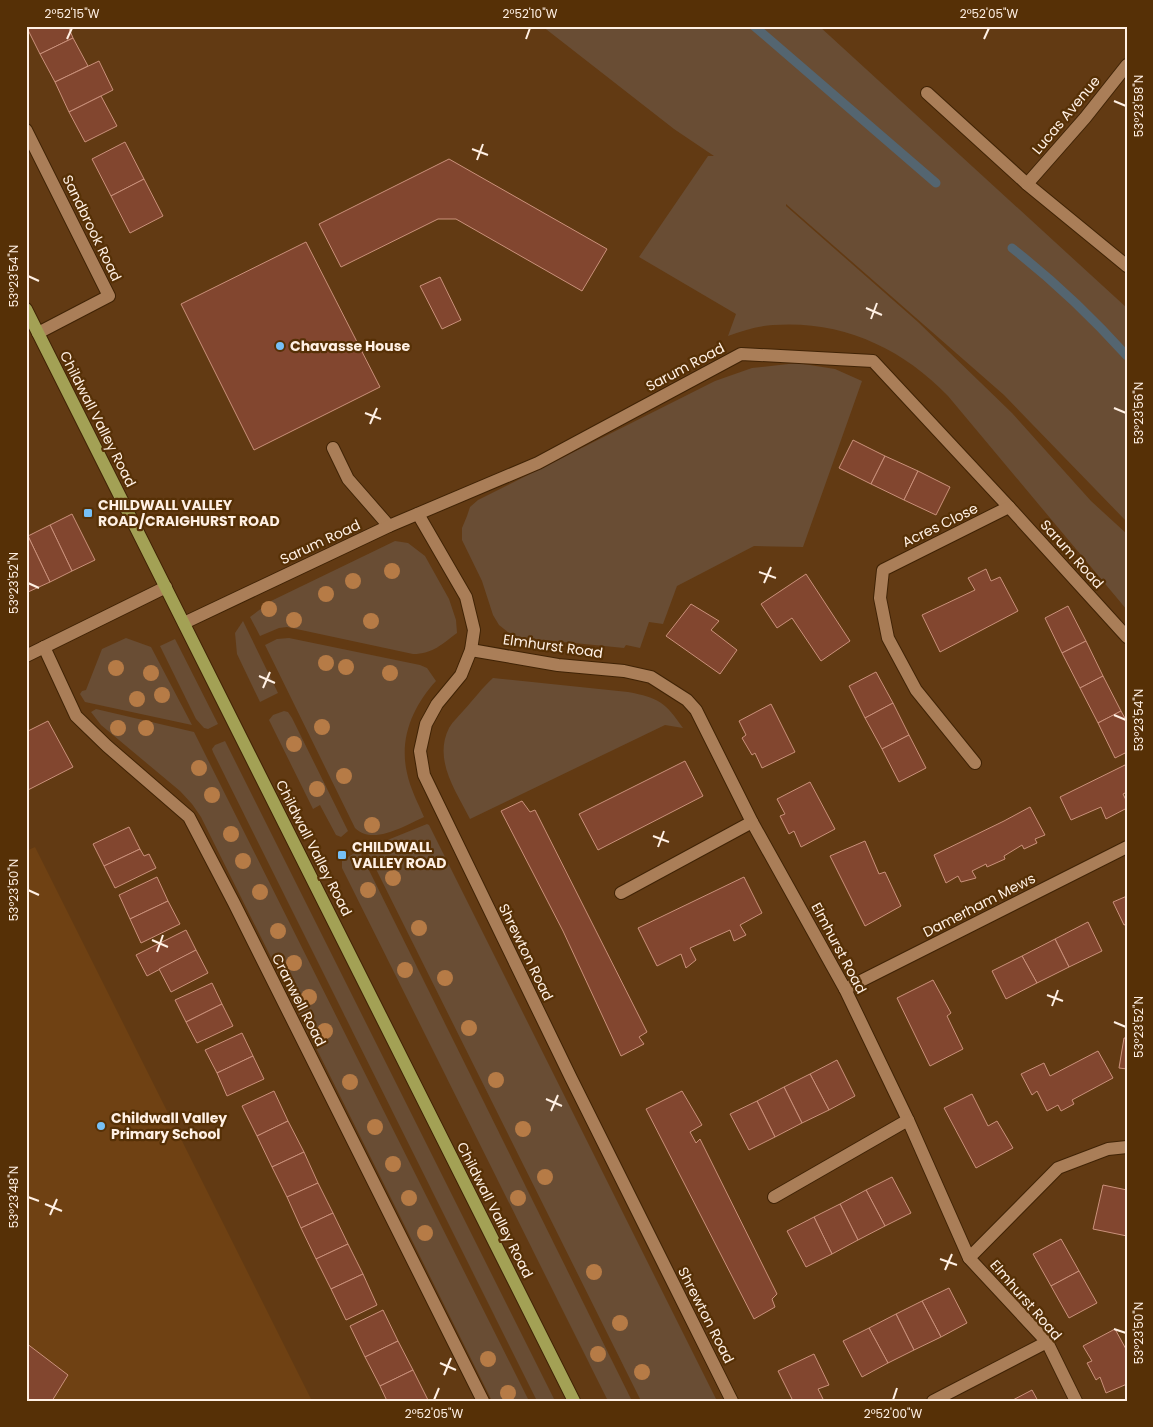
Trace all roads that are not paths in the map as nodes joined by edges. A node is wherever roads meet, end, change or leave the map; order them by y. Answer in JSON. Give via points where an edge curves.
{"nodes":[{"id":1,"x":1127,"y":65,"type":"edge"},
{"id":2,"x":927,"y":93,"type":"dead end"},
{"id":3,"x":26,"y":130,"type":"edge"},
{"id":4,"x":1027,"y":184,"type":"junction"},
{"id":5,"x":1127,"y":266,"type":"edge"},
{"id":6,"x":26,"y":309,"type":"edge"},
{"id":7,"x":38,"y":333,"type":"junction"},
{"id":8,"x":332,"y":448,"type":"dead end"},
{"id":9,"x":1009,"y":507,"type":"junction"},
{"id":10,"x":418,"y":514,"type":"junction"},
{"id":11,"x":389,"y":526,"type":"junction"},
{"id":12,"x":166,"y":587,"type":"junction"},
{"id":13,"x":184,"y":623,"type":"junction"},
{"id":14,"x":1127,"y":637,"type":"edge"},
{"id":15,"x":44,"y":647,"type":"junction"},
{"id":16,"x":471,"y":650,"type":"junction"},
{"id":17,"x":26,"y":656,"type":"edge"},
{"id":18,"x":975,"y":763,"type":"dead end"},
{"id":19,"x":752,"y":822,"type":"junction"},
{"id":20,"x":1127,"y":847,"type":"edge"},
{"id":21,"x":621,"y":893,"type":"dead end"},
{"id":22,"x":845,"y":989,"type":"junction"},
{"id":23,"x":908,"y":1120,"type":"junction"},
{"id":24,"x":1127,"y":1147,"type":"edge"},
{"id":25,"x":774,"y":1197,"type":"dead end"},
{"id":26,"x":969,"y":1258,"type":"junction"},
{"id":27,"x":1047,"y":1342,"type":"junction"},
{"id":28,"x":483,"y":1401,"type":"edge"},
{"id":29,"x":574,"y":1401,"type":"edge"},
{"id":30,"x":732,"y":1401,"type":"edge"},
{"id":31,"x":933,"y":1401,"type":"edge"},
{"id":32,"x":1076,"y":1401,"type":"edge"}],
"edges":[{"from":1,"to":4,"type":"street","name":"Lucas Avenue"},
{"from":2,"to":4,"type":"street"},
{"from":3,"to":7,"type":"street","name":"Sandbrook Road","via":[[109,296]]},
{"from":4,"to":5,"type":"street"},
{"from":6,"to":7,"type":"main road","name":"Childwall Valley Road"},
{"from":7,"to":12,"type":"main road","name":"Childwall Valley Road"},
{"from":8,"to":11,"type":"street","via":[[348,479]]},
{"from":9,"to":10,"type":"street","name":"Sarum Road","via":[[874,361],[741,354],[538,463]]},
{"from":9,"to":14,"type":"street","name":"Sarum Road"},
{"from":9,"to":18,"type":"street","name":"Acres Close","via":[[883,570],[880,598],[888,638],[916,690]]},
{"from":10,"to":11,"type":"street","name":"Sarum Road"},
{"from":10,"to":16,"type":"street","name":"Shrewton Road","via":[[466,597],[474,630]]},
{"from":11,"to":13,"type":"street","name":"Sarum Road"},
{"from":12,"to":13,"type":"main road","name":"Childwall Valley Road"},
{"from":12,"to":15,"type":"street"},
{"from":13,"to":29,"type":"main road","name":"Childwall Valley Road"},
{"from":15,"to":17,"type":"street"},
{"from":15,"to":28,"type":"street","name":"Cranwell Road","via":[[76,716],[189,817]]},
{"from":16,"to":19,"type":"street","name":"Elmhurst Road","via":[[558,665],[624,670],[651,677],[687,700],[696,710]]},
{"from":16,"to":30,"type":"street","name":"Shrewton Road","via":[[461,675],[437,704],[426,724],[420,752],[424,775]]},
{"from":19,"to":21,"type":"street"},
{"from":19,"to":22,"type":"street","name":"Elmhurst Road"},
{"from":20,"to":22,"type":"street","name":"Damerham Mews"},
{"from":22,"to":23,"type":"street","name":"Elmhurst Road"},
{"from":23,"to":25,"type":"street"},
{"from":23,"to":26,"type":"street","name":"Elmhurst Road"},
{"from":24,"to":26,"type":"street","via":[[1108,1149],[1058,1168]]},
{"from":26,"to":27,"type":"street","name":"Elmhurst Road"},
{"from":27,"to":31,"type":"street"},
{"from":27,"to":32,"type":"street","name":"Elmhurst Road"}]}
